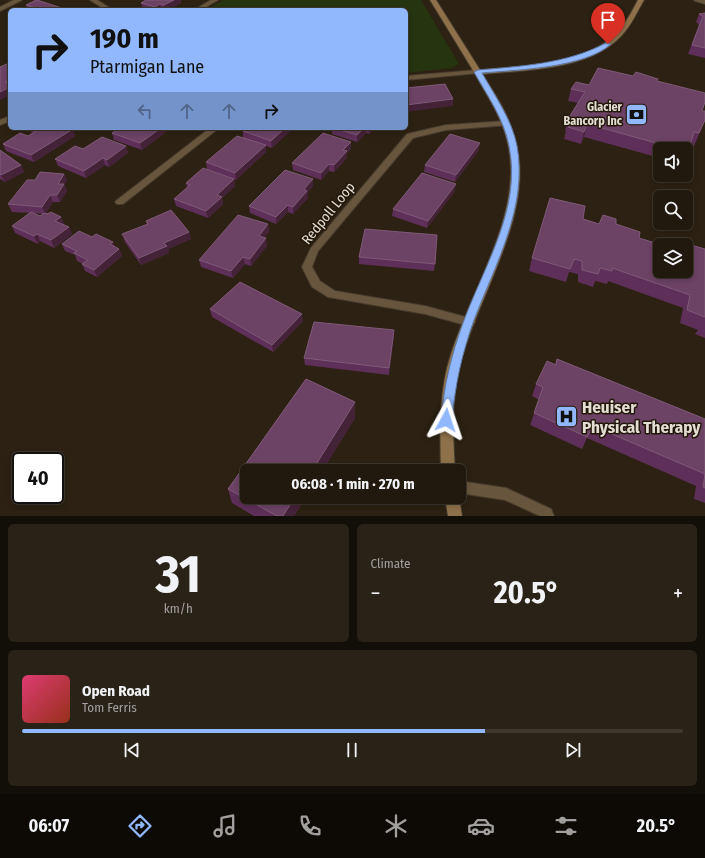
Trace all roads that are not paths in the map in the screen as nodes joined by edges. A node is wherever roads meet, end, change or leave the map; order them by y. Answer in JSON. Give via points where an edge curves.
{"nodes":[{"id":1,"x":19,"y":0,"type":"edge"},
{"id":2,"x":93,"y":0,"type":"edge"},
{"id":3,"x":215,"y":0,"type":"edge"},
{"id":4,"x":432,"y":0,"type":"edge"},
{"id":5,"x":641,"y":0,"type":"edge"},
{"id":6,"x":696,"y":0,"type":"edge"},
{"id":7,"x":705,"y":2,"type":"edge"},
{"id":8,"x":0,"y":8,"type":"edge"},
{"id":9,"x":107,"y":8,"type":"edge"},
{"id":10,"x":201,"y":8,"type":"edge"},
{"id":11,"x":478,"y":72,"type":"junction"},
{"id":12,"x":408,"y":78,"type":"edge"},
{"id":13,"x":506,"y":123,"type":"junction"},
{"id":14,"x":211,"y":130,"type":"edge"},
{"id":15,"x":120,"y":202,"type":"dead end"},
{"id":16,"x":469,"y":322,"type":"junction"},
{"id":17,"x":448,"y":464,"type":"edge"},
{"id":18,"x":466,"y":488,"type":"edge"},
{"id":19,"x":453,"y":504,"type":"edge"},
{"id":20,"x":456,"y":516,"type":"edge"},
{"id":21,"x":548,"y":516,"type":"edge"}],
"edges":[{"from":1,"to":8,"type":"street"},
{"from":2,"to":9,"type":"street"},
{"from":3,"to":10,"type":"street"},
{"from":4,"to":11,"type":"street"},
{"from":5,"to":11,"type":"street","via":[[615,39],[590,54],[568,61]]},
{"from":6,"to":7,"type":"street"},
{"from":11,"to":12,"type":"street"},
{"from":11,"to":13,"type":"street"},
{"from":13,"to":16,"type":"street","via":[[513,146],[516,171],[514,200]]},
{"from":13,"to":16,"type":"street","name":"Redpoll Loop","via":[[446,126],[410,136],[314,250],[307,268],[316,284],[332,294],[425,310]]},
{"from":14,"to":15,"type":"street"},
{"from":16,"to":17,"type":"street","via":[[448,393]]},
{"from":18,"to":21,"type":"lane","via":[[506,494],[547,513]]},
{"from":19,"to":20,"type":"street"}]}
